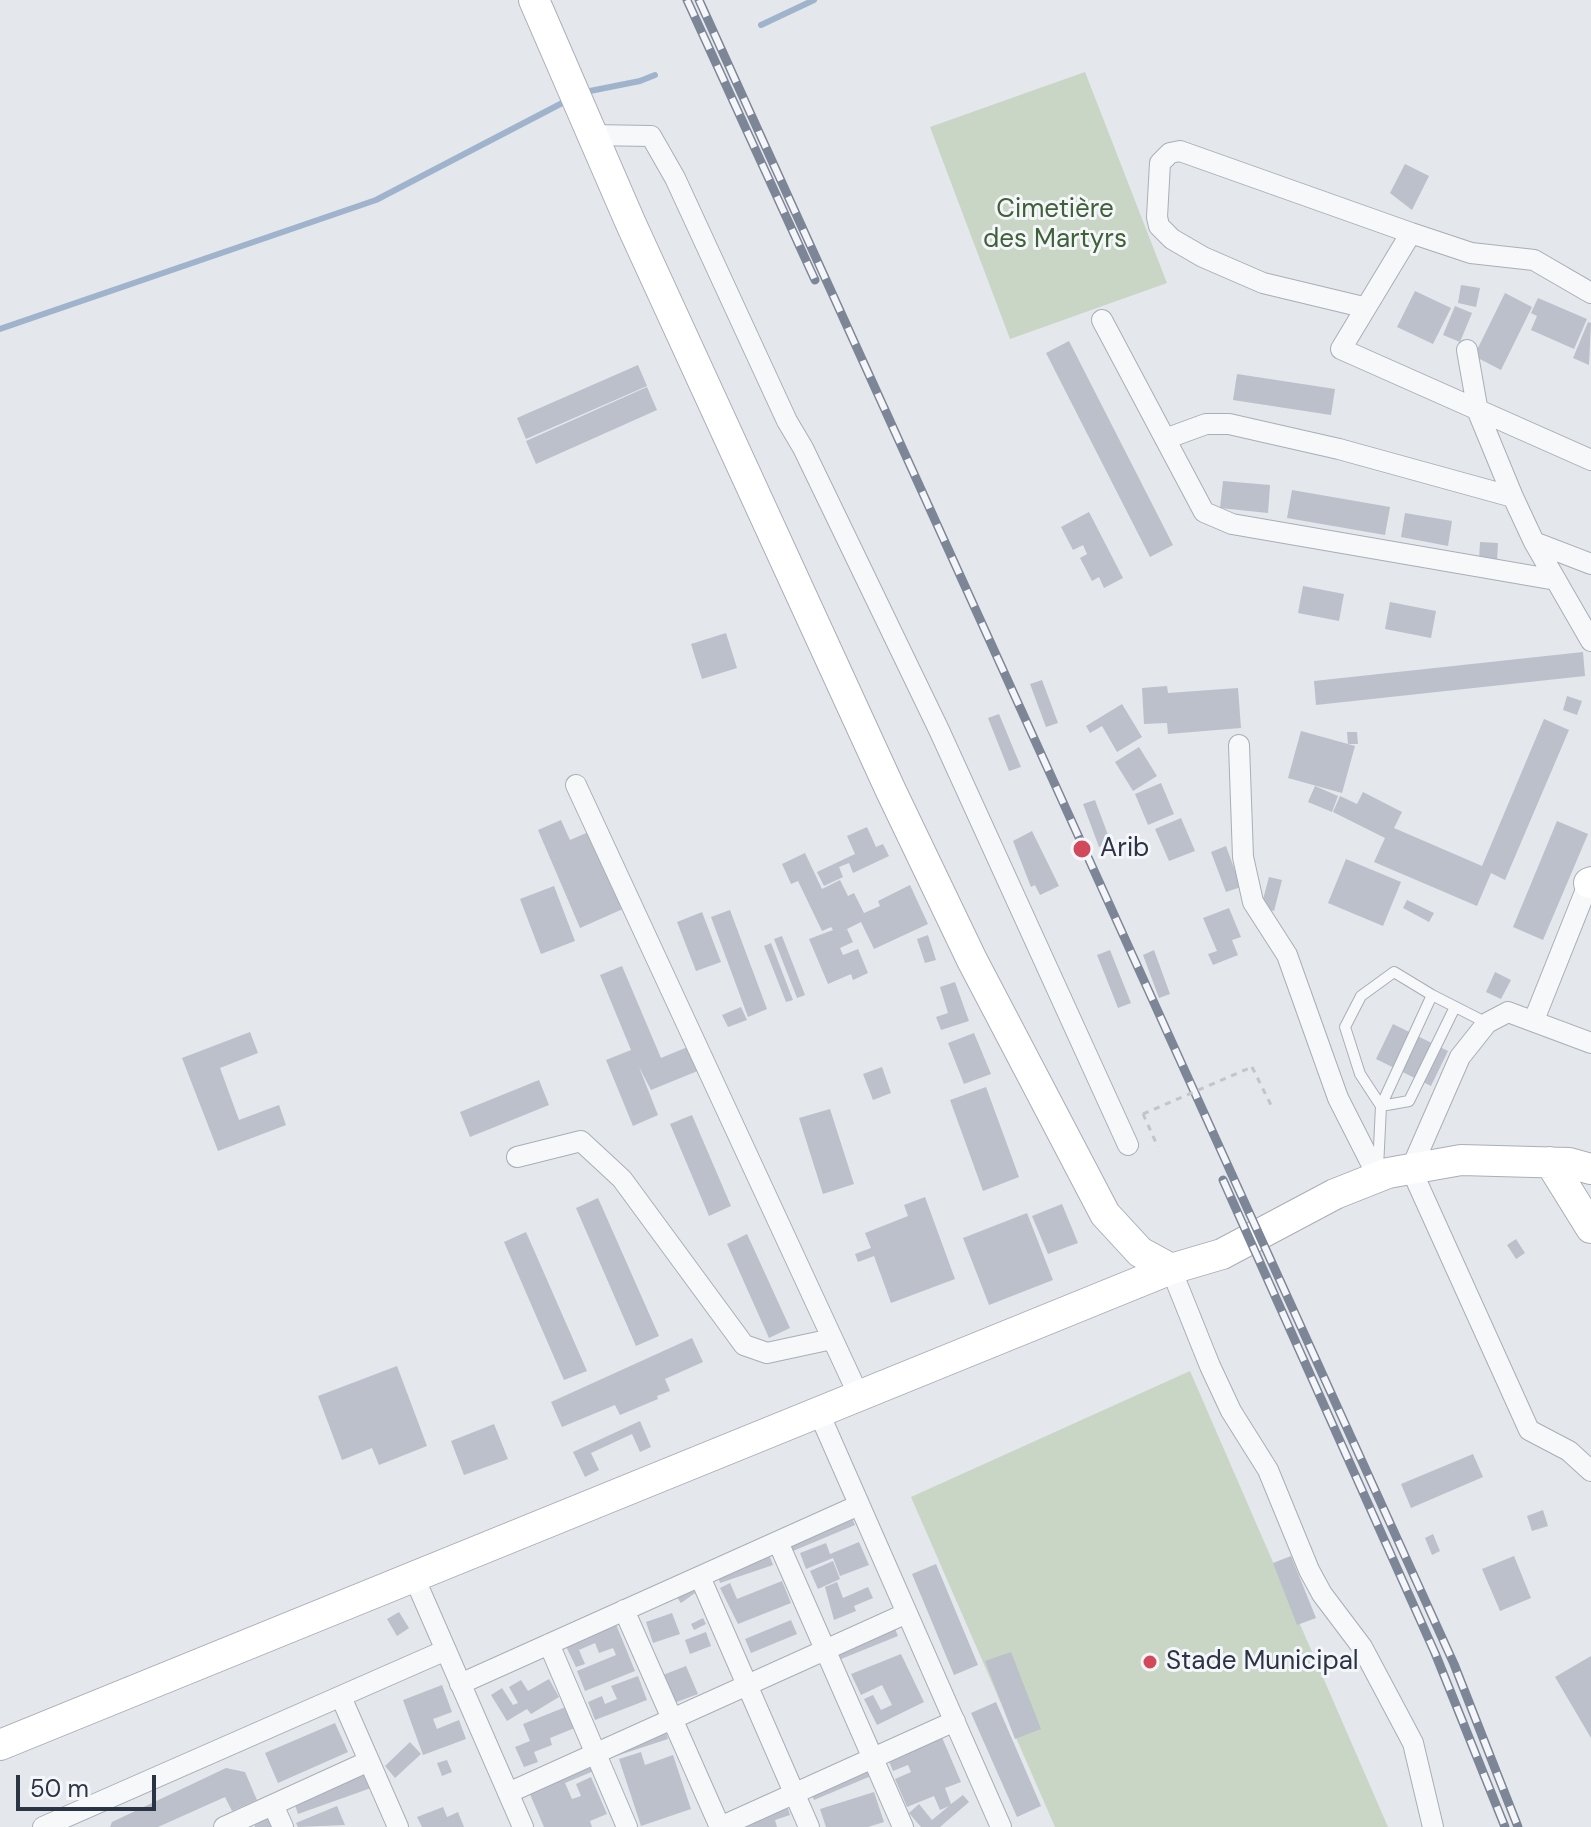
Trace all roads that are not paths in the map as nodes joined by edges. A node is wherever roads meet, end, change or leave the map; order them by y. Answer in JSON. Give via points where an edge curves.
{"nodes":[{"id":1,"x":534,"y":0,"type":"edge"},
{"id":2,"x":580,"y":110,"type":"junction"},
{"id":3,"x":1411,"y":233,"type":"junction"},
{"id":4,"x":1591,"y":293,"type":"edge"},
{"id":5,"x":1363,"y":307,"type":"junction"},
{"id":6,"x":1102,"y":320,"type":"dead end"},
{"id":7,"x":1467,"y":350,"type":"dead end"},
{"id":8,"x":1478,"y":412,"type":"junction"},
{"id":9,"x":1165,"y":439,"type":"junction"},
{"id":10,"x":1591,"y":460,"type":"edge"},
{"id":11,"x":1513,"y":497,"type":"junction"},
{"id":12,"x":1534,"y":542,"type":"junction"},
{"id":13,"x":1591,"y":564,"type":"edge"},
{"id":14,"x":1556,"y":580,"type":"junction"},
{"id":15,"x":1591,"y":641,"type":"edge"},
{"id":16,"x":1239,"y":745,"type":"dead end"},
{"id":17,"x":576,"y":785,"type":"dead end"},
{"id":18,"x":1590,"y":881,"type":"edge"},
{"id":19,"x":1432,"y":995,"type":"junction"},
{"id":20,"x":1455,"y":1007,"type":"junction"},
{"id":21,"x":1534,"y":1020,"type":"junction"},
{"id":22,"x":1487,"y":1023,"type":"junction"},
{"id":23,"x":1591,"y":1043,"type":"edge"},
{"id":24,"x":1381,"y":1106,"type":"junction"},
{"id":25,"x":1128,"y":1145,"type":"dead end"},
{"id":26,"x":517,"y":1157,"type":"dead end"},
{"id":27,"x":1550,"y":1162,"type":"junction"},
{"id":28,"x":1411,"y":1169,"type":"junction"},
{"id":29,"x":1591,"y":1169,"type":"edge"},
{"id":30,"x":1378,"y":1177,"type":"junction"},
{"id":31,"x":1591,"y":1228,"type":"edge"},
{"id":32,"x":1171,"y":1269,"type":"junction"},
{"id":33,"x":832,"y":1339,"type":"junction"},
{"id":34,"x":859,"y":1396,"type":"junction"},
{"id":35,"x":819,"y":1413,"type":"junction"},
{"id":36,"x":1591,"y":1471,"type":"edge"},
{"id":37,"x":859,"y":1505,"type":"junction"},
{"id":38,"x":778,"y":1542,"type":"junction"},
{"id":39,"x":414,"y":1577,"type":"junction"},
{"id":40,"x":700,"y":1577,"type":"junction"},
{"id":41,"x":624,"y":1610,"type":"junction"},
{"id":42,"x":907,"y":1613,"type":"junction"},
{"id":43,"x":549,"y":1644,"type":"junction"},
{"id":44,"x":446,"y":1650,"type":"junction"},
{"id":45,"x":825,"y":1650,"type":"junction"},
{"id":46,"x":460,"y":1684,"type":"junction"},
{"id":47,"x":747,"y":1685,"type":"junction"},
{"id":48,"x":341,"y":1697,"type":"junction"},
{"id":49,"x":672,"y":1719,"type":"junction"},
{"id":50,"x":955,"y":1721,"type":"junction"},
{"id":51,"x":0,"y":1745,"type":"edge"},
{"id":52,"x":596,"y":1754,"type":"junction"},
{"id":53,"x":873,"y":1758,"type":"junction"},
{"id":54,"x":369,"y":1761,"type":"junction"},
{"id":55,"x":508,"y":1793,"type":"junction"},
{"id":56,"x":794,"y":1793,"type":"junction"},
{"id":57,"x":273,"y":1805,"type":"junction"},
{"id":58,"x":43,"y":1827,"type":"edge"},
{"id":59,"x":224,"y":1827,"type":"edge"},
{"id":60,"x":283,"y":1827,"type":"edge"},
{"id":61,"x":398,"y":1827,"type":"edge"},
{"id":62,"x":523,"y":1827,"type":"edge"},
{"id":63,"x":627,"y":1827,"type":"edge"},
{"id":64,"x":809,"y":1827,"type":"edge"},
{"id":65,"x":903,"y":1827,"type":"edge"},
{"id":66,"x":1001,"y":1827,"type":"edge"},
{"id":67,"x":1433,"y":1827,"type":"edge"}],
"edges":[{"from":1,"to":2,"type":"main road"},
{"from":2,"to":25,"type":"street","via":[[651,136],[675,178],[939,730]]},
{"from":2,"to":32,"type":"main road","via":[[972,960],[1105,1214],[1140,1252]]},
{"from":3,"to":4,"type":"street","via":[[1471,253],[1534,260]]},
{"from":3,"to":5,"type":"street"},
{"from":3,"to":5,"type":"street","via":[[1180,151],[1160,163],[1157,217],[1172,239],[1263,283]]},
{"from":5,"to":8,"type":"street","via":[[1341,349]]},
{"from":6,"to":9,"type":"street"},
{"from":7,"to":8,"type":"street"},
{"from":8,"to":10,"type":"street"},
{"from":8,"to":11,"type":"street"},
{"from":9,"to":11,"type":"street","via":[[1206,424],[1229,424]]},
{"from":9,"to":14,"type":"street","via":[[1204,512],[1223,521]]},
{"from":11,"to":12,"type":"street"},
{"from":12,"to":13,"type":"street"},
{"from":12,"to":14,"type":"street"},
{"from":14,"to":15,"type":"street"},
{"from":16,"to":30,"type":"street","via":[[1243,857],[1253,902],[1287,955],[1338,1098]]},
{"from":17,"to":33,"type":"street"},
{"from":18,"to":21,"type":"street"},
{"from":19,"to":20,"type":"lane"},
{"from":19,"to":24,"type":"lane"},
{"from":19,"to":24,"type":"lane","via":[[1394,972],[1361,996],[1345,1027],[1360,1074]]},
{"from":20,"to":22,"type":"lane"},
{"from":20,"to":24,"type":"lane","via":[[1409,1101]]},
{"from":21,"to":22,"type":"street","via":[[1508,1012]]},
{"from":21,"to":23,"type":"street"},
{"from":22,"to":28,"type":"street","via":[[1460,1057]]},
{"from":24,"to":30,"type":"lane"},
{"from":26,"to":33,"type":"street","via":[[581,1141],[622,1179],[744,1345],[767,1353]]},
{"from":27,"to":28,"type":"main road","via":[[1461,1160]]},
{"from":27,"to":29,"type":"main road"},
{"from":27,"to":31,"type":"main road"},
{"from":28,"to":30,"type":"main road"},
{"from":28,"to":36,"type":"street","via":[[1529,1430],[1569,1451]]},
{"from":30,"to":32,"type":"main road","via":[[1222,1254]]},
{"from":32,"to":34,"type":"main road"},
{"from":32,"to":67,"type":"street","via":[[1210,1366],[1268,1470],[1309,1570],[1362,1647],[1413,1743]]},
{"from":33,"to":34,"type":"street"},
{"from":34,"to":35,"type":"main road"},
{"from":35,"to":37,"type":"street"},
{"from":35,"to":39,"type":"main road"},
{"from":37,"to":38,"type":"street"},
{"from":37,"to":42,"type":"street"},
{"from":38,"to":40,"type":"street"},
{"from":38,"to":45,"type":"street"},
{"from":39,"to":44,"type":"street"},
{"from":39,"to":51,"type":"main road"},
{"from":40,"to":41,"type":"street"},
{"from":40,"to":47,"type":"street"},
{"from":41,"to":43,"type":"street"},
{"from":41,"to":49,"type":"street"},
{"from":42,"to":45,"type":"street"},
{"from":42,"to":50,"type":"street"},
{"from":43,"to":46,"type":"street"},
{"from":43,"to":52,"type":"street"},
{"from":44,"to":46,"type":"street"},
{"from":44,"to":48,"type":"street"},
{"from":45,"to":47,"type":"street"},
{"from":45,"to":53,"type":"street"},
{"from":46,"to":55,"type":"street"},
{"from":47,"to":49,"type":"street"},
{"from":47,"to":56,"type":"street"},
{"from":48,"to":54,"type":"street"},
{"from":48,"to":58,"type":"street"},
{"from":49,"to":52,"type":"street"},
{"from":49,"to":56,"type":"street","via":[[720,1827]]},
{"from":50,"to":53,"type":"street"},
{"from":50,"to":66,"type":"street"},
{"from":52,"to":55,"type":"street"},
{"from":52,"to":63,"type":"street"},
{"from":53,"to":56,"type":"street"},
{"from":53,"to":65,"type":"street"},
{"from":54,"to":57,"type":"street"},
{"from":54,"to":61,"type":"street"},
{"from":55,"to":62,"type":"street"},
{"from":56,"to":64,"type":"street"},
{"from":57,"to":59,"type":"street"},
{"from":57,"to":60,"type":"street"}]}
